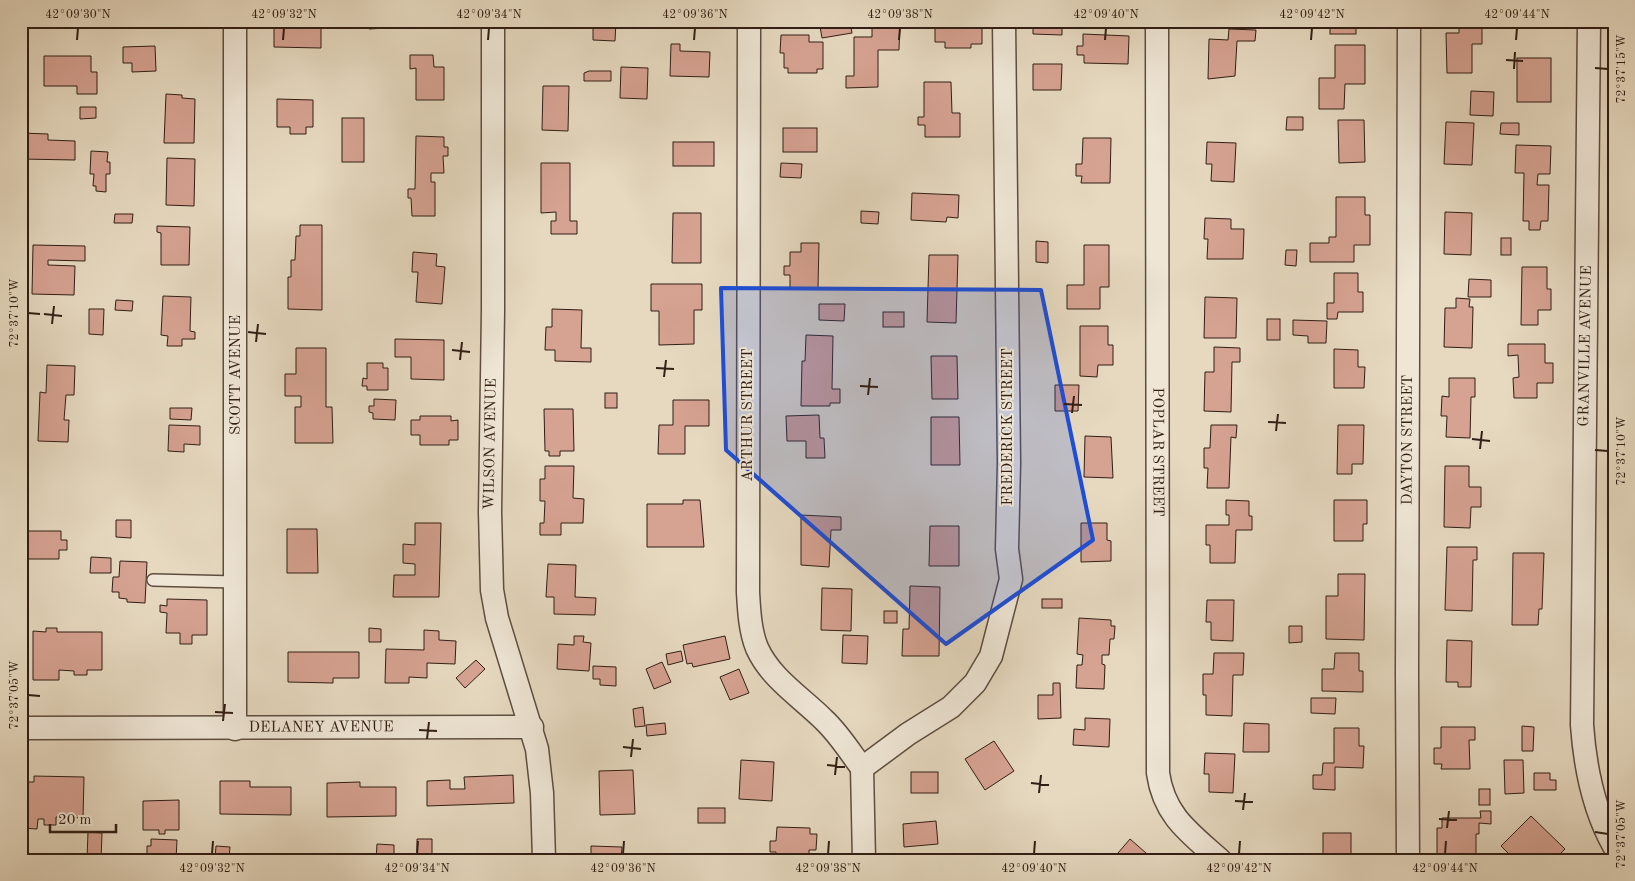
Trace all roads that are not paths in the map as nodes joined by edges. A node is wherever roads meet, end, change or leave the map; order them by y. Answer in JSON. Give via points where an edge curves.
{"nodes":[{"id":1,"x":235,"y":21,"type":"edge"},
{"id":2,"x":494,"y":21,"type":"edge"},
{"id":3,"x":749,"y":21,"type":"edge"},
{"id":4,"x":1004,"y":21,"type":"edge"},
{"id":5,"x":1157,"y":21,"type":"edge"},
{"id":6,"x":1409,"y":21,"type":"edge"},
{"id":7,"x":1589,"y":21,"type":"edge"},
{"id":8,"x":153,"y":580,"type":"dead end"},
{"id":9,"x":235,"y":582,"type":"junction"},
{"id":10,"x":532,"y":727,"type":"junction"},
{"id":11,"x":21,"y":728,"type":"edge"},
{"id":12,"x":235,"y":729,"type":"junction"},
{"id":13,"x":862,"y":768,"type":"junction"},
{"id":14,"x":1614,"y":846,"type":"edge"},
{"id":15,"x":544,"y":860,"type":"edge"},
{"id":16,"x":864,"y":860,"type":"edge"},
{"id":17,"x":1220,"y":860,"type":"edge"},
{"id":18,"x":1408,"y":860,"type":"edge"}],
"edges":[{"from":1,"to":9,"type":"street","name":"SCOTT AVENUE"},
{"from":2,"to":10,"type":"street","name":"WILSON AVENUE","via":[[492,590],[497,618]]},
{"from":3,"to":13,"type":"street","name":"ARTHUR STREET","via":[[748,592],[751,622],[756,647],[768,666],[833,728]]},
{"from":4,"to":13,"type":"street","name":"FREDERICK STREET","via":[[1009,453],[1007,548],[1011,579],[991,656],[975,682],[952,707]]},
{"from":5,"to":17,"type":"street","name":"POPLAR STREET","via":[[1158,773],[1169,809]]},
{"from":6,"to":18,"type":"street","name":"DAYTON STREET"},
{"from":7,"to":14,"type":"street","name":"GRANVILLE AVENUE","via":[[1582,725],[1585,760],[1597,809]]},
{"from":8,"to":9,"type":"lane"},
{"from":9,"to":12,"type":"street","name":"SCOTT AVENUE"},
{"from":10,"to":12,"type":"street","name":"DELANEY AVENUE"},
{"from":10,"to":15,"type":"street","name":"WILSON AVENUE","via":[[541,771]]},
{"from":11,"to":12,"type":"street","name":"DELANEY AVENUE"},
{"from":13,"to":16,"type":"street"}]}
